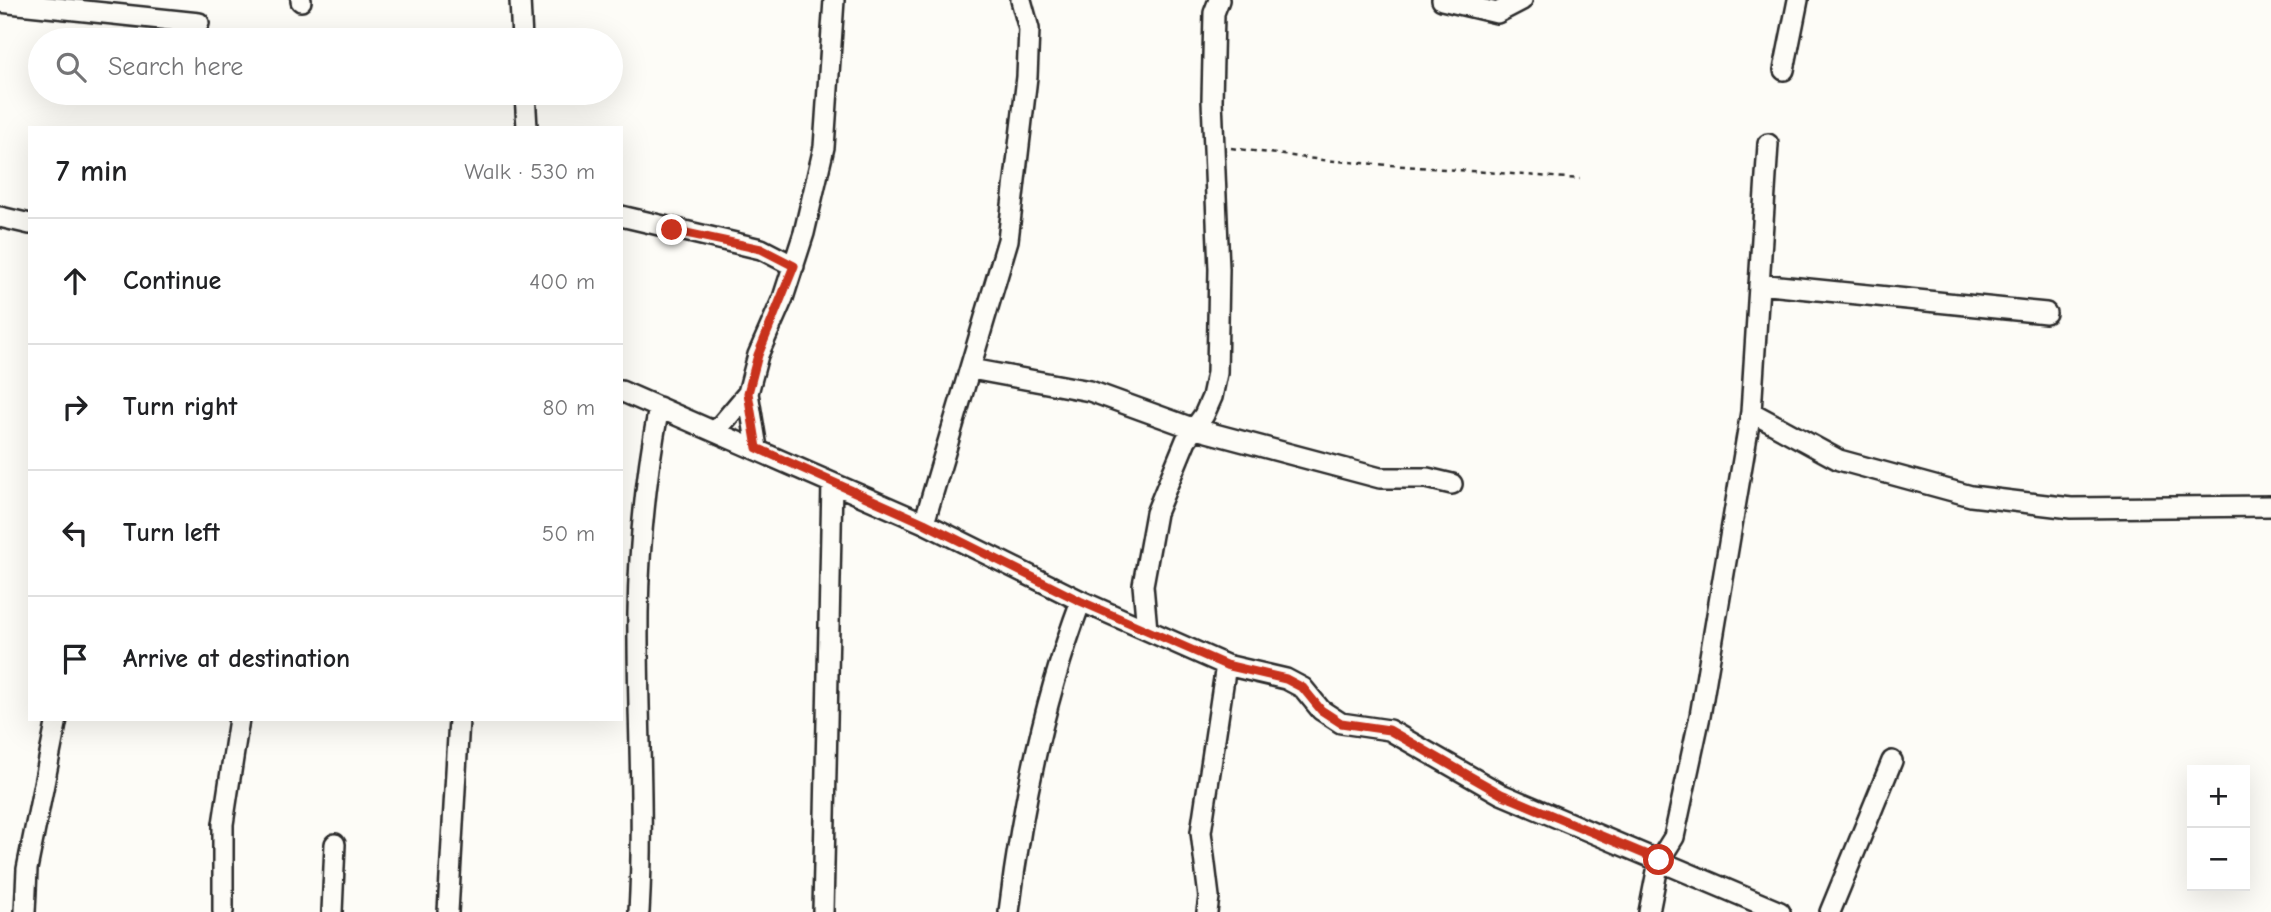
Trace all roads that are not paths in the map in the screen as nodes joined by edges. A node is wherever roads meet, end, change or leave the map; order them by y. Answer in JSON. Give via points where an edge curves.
{"nodes":[{"id":1,"x":520,"y":0,"type":"edge"},
{"id":2,"x":834,"y":0,"type":"edge"},
{"id":3,"x":1021,"y":0,"type":"edge"},
{"id":4,"x":1219,"y":0,"type":"edge"},
{"id":5,"x":1441,"y":0,"type":"edge"},
{"id":6,"x":1522,"y":0,"type":"edge"},
{"id":7,"x":1798,"y":0,"type":"edge"},
{"id":8,"x":0,"y":2,"type":"edge"},
{"id":9,"x":199,"y":23,"type":"dead end"},
{"id":10,"x":521,"y":28,"type":"edge"},
{"id":11,"x":1784,"y":70,"type":"dead end"},
{"id":12,"x":526,"y":105,"type":"edge"},
{"id":13,"x":527,"y":126,"type":"edge"},
{"id":14,"x":1768,"y":144,"type":"dead end"},
{"id":15,"x":623,"y":216,"type":"edge"},
{"id":16,"x":0,"y":217,"type":"edge"},
{"id":17,"x":28,"y":224,"type":"edge"},
{"id":18,"x":794,"y":266,"type":"junction"},
{"id":19,"x":1759,"y":284,"type":"junction"},
{"id":20,"x":2046,"y":313,"type":"dead end"},
{"id":21,"x":971,"y":369,"type":"junction"},
{"id":22,"x":623,"y":392,"type":"edge"},
{"id":23,"x":748,"y":393,"type":"junction"},
{"id":24,"x":659,"y":407,"type":"junction"},
{"id":25,"x":1751,"y":412,"type":"junction"},
{"id":26,"x":1192,"y":428,"type":"junction"},
{"id":27,"x":716,"y":430,"type":"junction"},
{"id":28,"x":757,"y":448,"type":"junction"},
{"id":29,"x":831,"y":483,"type":"junction"},
{"id":30,"x":1452,"y":484,"type":"dead end"},
{"id":31,"x":2271,"y":506,"type":"edge"},
{"id":32,"x":924,"y":523,"type":"junction"},
{"id":33,"x":1080,"y":601,"type":"junction"},
{"id":34,"x":1147,"y":630,"type":"junction"},
{"id":35,"x":1226,"y":665,"type":"junction"},
{"id":36,"x":57,"y":721,"type":"edge"},
{"id":37,"x":239,"y":721,"type":"edge"},
{"id":38,"x":459,"y":721,"type":"edge"},
{"id":39,"x":1892,"y":761,"type":"dead end"},
{"id":40,"x":335,"y":844,"type":"dead end"},
{"id":41,"x":1659,"y":860,"type":"junction"},
{"id":42,"x":25,"y":912,"type":"edge"},
{"id":43,"x":223,"y":912,"type":"edge"},
{"id":44,"x":332,"y":912,"type":"edge"},
{"id":45,"x":448,"y":912,"type":"edge"},
{"id":46,"x":639,"y":912,"type":"edge"},
{"id":47,"x":823,"y":912,"type":"edge"},
{"id":48,"x":1009,"y":912,"type":"edge"},
{"id":49,"x":1207,"y":912,"type":"edge"},
{"id":50,"x":1648,"y":912,"type":"edge"},
{"id":51,"x":1780,"y":912,"type":"edge"},
{"id":52,"x":1830,"y":912,"type":"edge"}],
"edges":[{"from":1,"to":10,"type":"street"},
{"from":2,"to":18,"type":"street","via":[[824,147]]},
{"from":3,"to":21,"type":"street","via":[[1028,29],[1027,77],[1016,192],[1008,240]]},
{"from":4,"to":26,"type":"street","via":[[1214,13],[1217,373],[1205,415]]},
{"from":5,"to":6,"type":"street","via":[[1497,13]]},
{"from":7,"to":11,"type":"street"},
{"from":8,"to":9,"type":"street"},
{"from":12,"to":13,"type":"street"},
{"from":14,"to":19,"type":"street"},
{"from":15,"to":18,"type":"street","via":[[761,249]]},
{"from":16,"to":17,"type":"street"},
{"from":18,"to":23,"type":"street","via":[[758,355]]},
{"from":19,"to":20,"type":"street"},
{"from":19,"to":25,"type":"street"},
{"from":21,"to":26,"type":"street","via":[[1090,391]]},
{"from":21,"to":32,"type":"street"},
{"from":22,"to":24,"type":"street"},
{"from":23,"to":27,"type":"street"},
{"from":23,"to":28,"type":"street"},
{"from":24,"to":27,"type":"street"},
{"from":24,"to":46,"type":"street","via":[[649,460],[638,615]]},
{"from":25,"to":31,"type":"street","via":[[1839,460],[1971,496],[2071,508]]},
{"from":25,"to":41,"type":"street","via":[[1700,716],[1674,837]]},
{"from":26,"to":30,"type":"street","via":[[1380,478],[1427,478]]},
{"from":26,"to":34,"type":"street","via":[[1156,513],[1143,585]]},
{"from":27,"to":28,"type":"street"},
{"from":28,"to":29,"type":"street"},
{"from":29,"to":32,"type":"street"},
{"from":29,"to":47,"type":"street"},
{"from":32,"to":33,"type":"street"},
{"from":33,"to":34,"type":"street"},
{"from":33,"to":48,"type":"street","via":[[1055,671],[1020,820]]},
{"from":34,"to":35,"type":"street"},
{"from":35,"to":41,"type":"street","via":[[1286,679],[1303,688],[1321,710],[1341,723],[1389,730],[1501,794]]},
{"from":35,"to":49,"type":"street","via":[[1201,832]]},
{"from":36,"to":42,"type":"street","via":[[27,869]]},
{"from":37,"to":43,"type":"street","via":[[223,824]]},
{"from":38,"to":45,"type":"street"},
{"from":39,"to":52,"type":"street"},
{"from":40,"to":44,"type":"street"},
{"from":41,"to":50,"type":"street"},
{"from":41,"to":51,"type":"street"}]}
